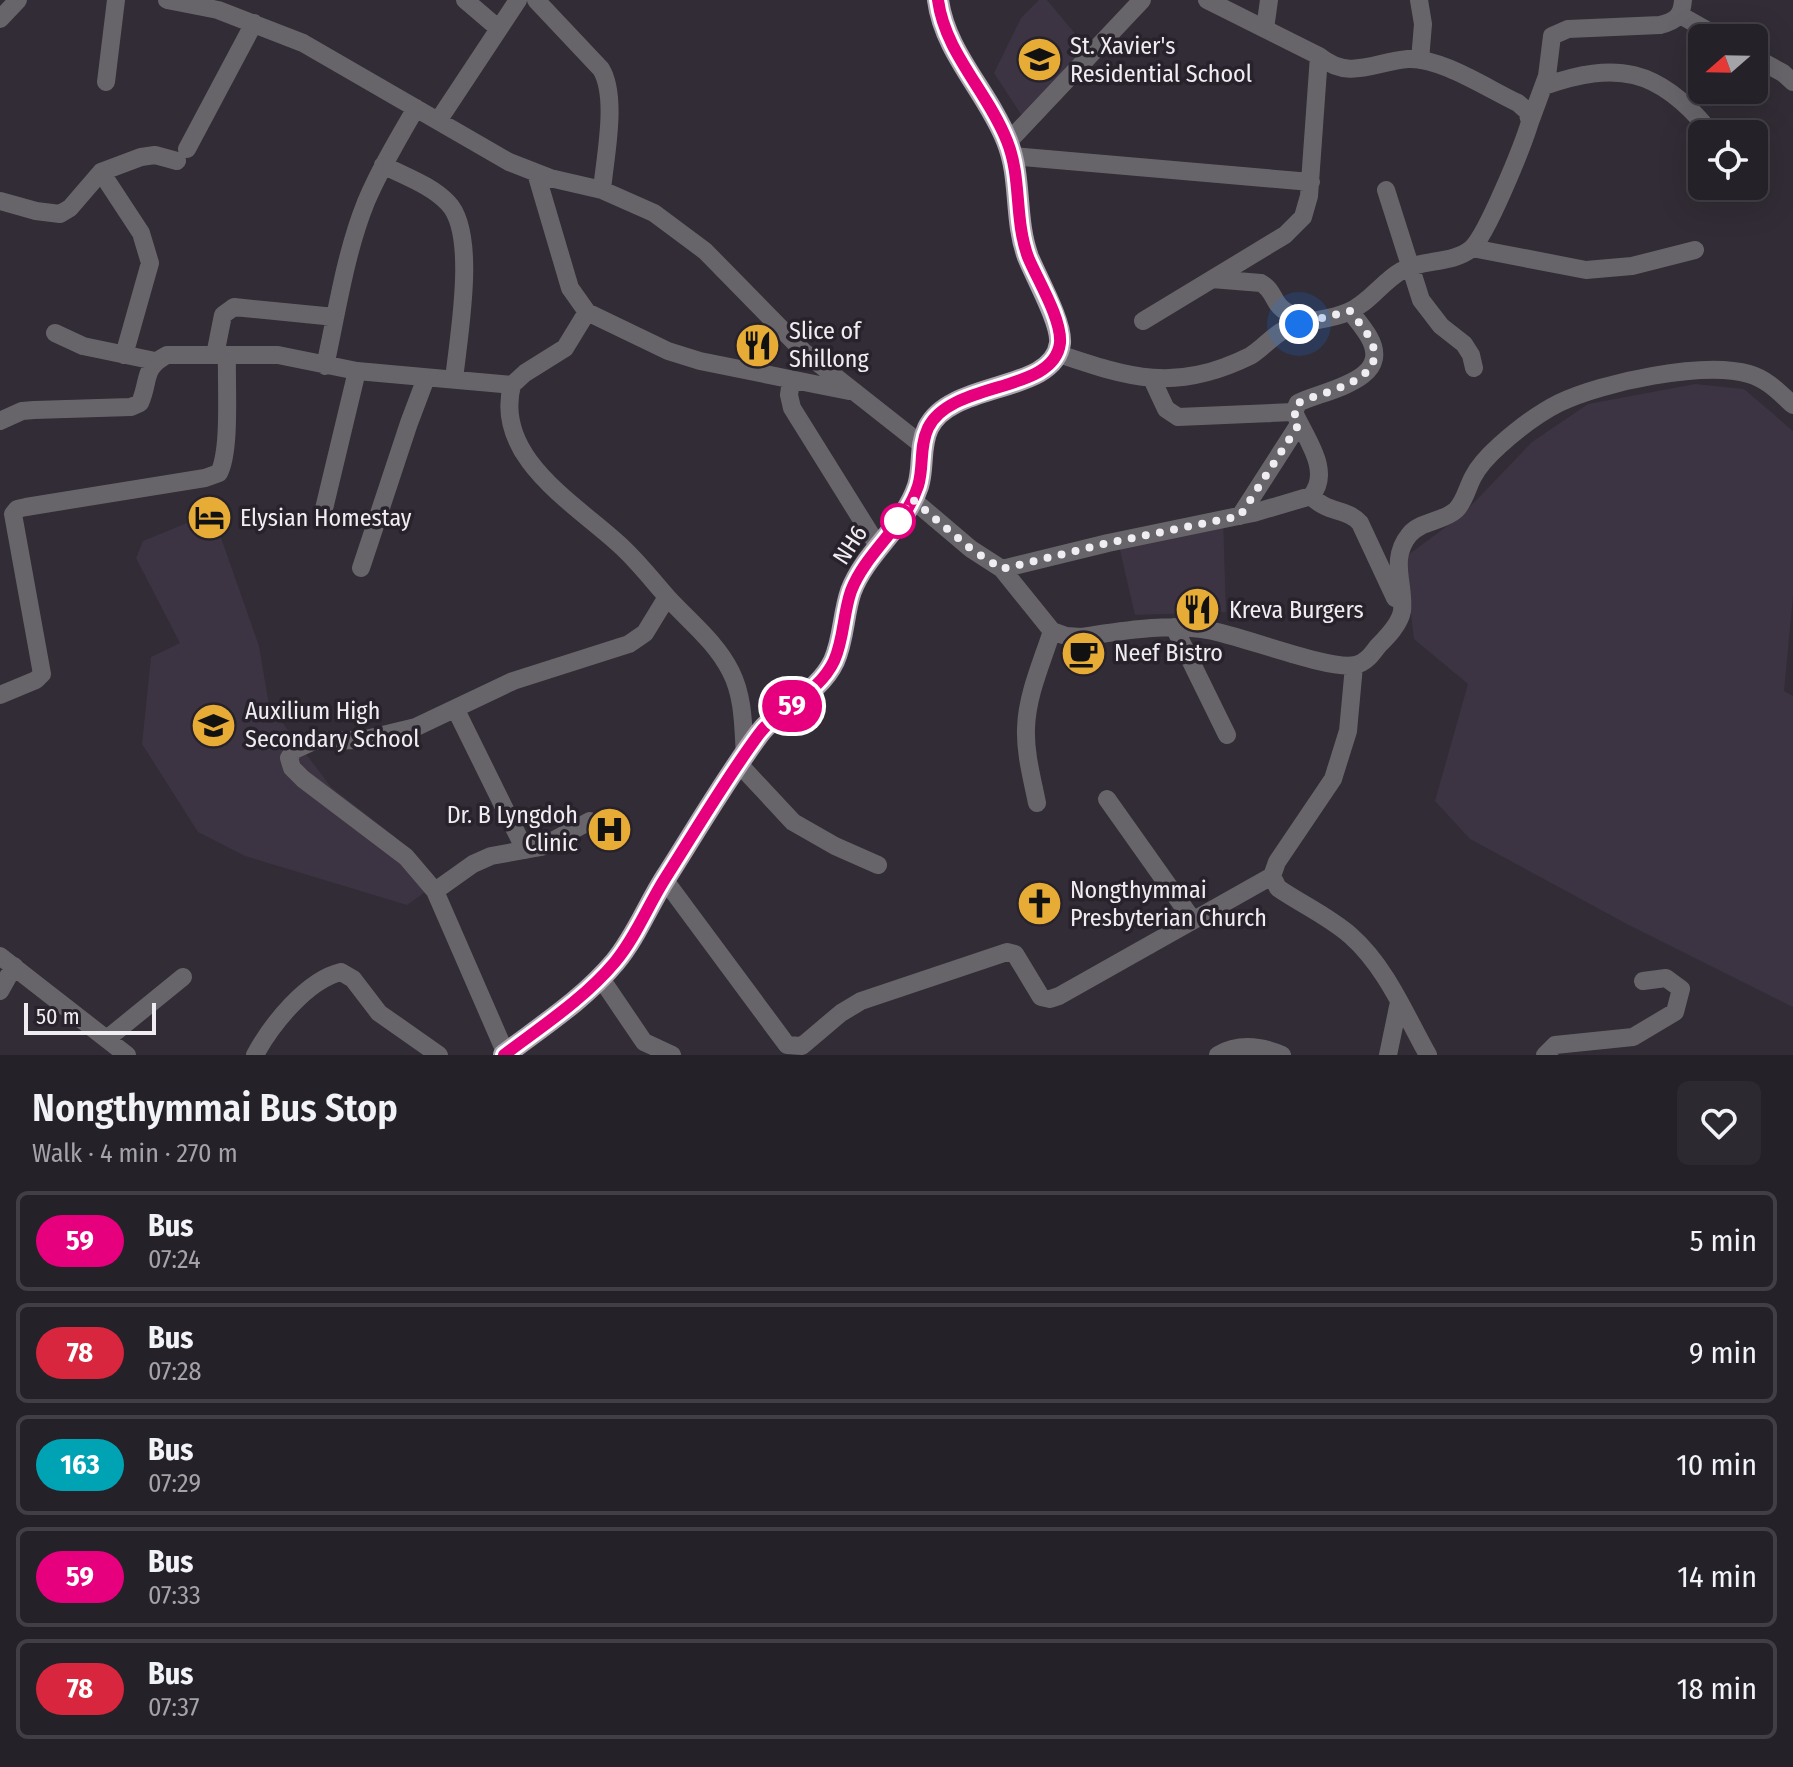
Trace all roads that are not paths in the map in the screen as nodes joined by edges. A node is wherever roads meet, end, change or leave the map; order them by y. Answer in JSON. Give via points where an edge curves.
{"nodes":[{"id":1,"x":18,"y":0,"type":"edge"},
{"id":2,"x":116,"y":0,"type":"edge"},
{"id":3,"x":167,"y":0,"type":"edge"},
{"id":4,"x":465,"y":0,"type":"edge"},
{"id":5,"x":518,"y":0,"type":"edge"},
{"id":6,"x":536,"y":0,"type":"edge"},
{"id":7,"x":938,"y":0,"type":"edge"},
{"id":8,"x":1142,"y":0,"type":"edge"},
{"id":9,"x":1207,"y":0,"type":"edge"},
{"id":10,"x":1269,"y":0,"type":"edge"},
{"id":11,"x":1419,"y":0,"type":"edge"},
{"id":12,"x":1682,"y":8,"type":"edge"},
{"id":13,"x":0,"y":19,"type":"edge"},
{"id":14,"x":254,"y":23,"type":"junction"},
{"id":15,"x":1703,"y":24,"type":"edge"},
{"id":16,"x":499,"y":29,"type":"junction"},
{"id":17,"x":1265,"y":29,"type":"junction"},
{"id":18,"x":1319,"y":56,"type":"junction"},
{"id":19,"x":1420,"y":60,"type":"junction"},
{"id":20,"x":1768,"y":65,"type":"edge"},
{"id":21,"x":106,"y":82,"type":"dead end"},
{"id":22,"x":1793,"y":82,"type":"edge"},
{"id":23,"x":1544,"y":86,"type":"junction"},
{"id":24,"x":416,"y":108,"type":"junction"},
{"id":25,"x":1700,"y":120,"type":"edge"},
{"id":26,"x":438,"y":121,"type":"junction"},
{"id":27,"x":1530,"y":122,"type":"junction"},
{"id":28,"x":1010,"y":149,"type":"junction"},
{"id":29,"x":383,"y":165,"type":"junction"},
{"id":30,"x":101,"y":172,"type":"junction"},
{"id":31,"x":536,"y":173,"type":"junction"},
{"id":32,"x":1311,"y":182,"type":"junction"},
{"id":33,"x":602,"y":190,"type":"junction"},
{"id":34,"x":1386,"y":190,"type":"dead end"},
{"id":35,"x":1,"y":203,"type":"edge"},
{"id":36,"x":1472,"y":248,"type":"junction"},
{"id":37,"x":1695,"y":250,"type":"dead end"},
{"id":38,"x":1411,"y":266,"type":"junction"},
{"id":39,"x":1212,"y":279,"type":"junction"},
{"id":40,"x":1350,"y":311,"type":"junction"},
{"id":41,"x":587,"y":312,"type":"junction"},
{"id":42,"x":335,"y":317,"type":"junction"},
{"id":43,"x":1316,"y":320,"type":"junction"},
{"id":44,"x":1143,"y":321,"type":"dead end"},
{"id":45,"x":55,"y":333,"type":"dead end"},
{"id":46,"x":1056,"y":353,"type":"junction"},
{"id":47,"x":124,"y":355,"type":"junction"},
{"id":48,"x":221,"y":355,"type":"junction"},
{"id":49,"x":155,"y":361,"type":"junction"},
{"id":50,"x":325,"y":366,"type":"junction"},
{"id":51,"x":1474,"y":368,"type":"dead end"},
{"id":52,"x":357,"y":371,"type":"junction"},
{"id":53,"x":426,"y":378,"type":"junction"},
{"id":54,"x":1152,"y":379,"type":"junction"},
{"id":55,"x":454,"y":380,"type":"junction"},
{"id":56,"x":791,"y":380,"type":"junction"},
{"id":57,"x":512,"y":385,"type":"junction"},
{"id":58,"x":852,"y":392,"type":"junction"},
{"id":59,"x":1793,"y":405,"type":"edge"},
{"id":60,"x":1297,"y":418,"type":"junction"},
{"id":61,"x":0,"y":421,"type":"edge"},
{"id":62,"x":922,"y":445,"type":"junction"},
{"id":63,"x":1311,"y":496,"type":"junction"},
{"id":64,"x":912,"y":499,"type":"junction"},
{"id":65,"x":323,"y":513,"type":"dead end"},
{"id":66,"x":1240,"y":516,"type":"junction"},
{"id":67,"x":878,"y":546,"type":"junction"},
{"id":68,"x":361,"y":568,"type":"dead end"},
{"id":69,"x":1002,"y":569,"type":"junction"},
{"id":70,"x":667,"y":597,"type":"junction"},
{"id":71,"x":1402,"y":613,"type":"junction"},
{"id":72,"x":1174,"y":627,"type":"junction"},
{"id":73,"x":1052,"y":631,"type":"junction"},
{"id":74,"x":1354,"y":666,"type":"junction"},
{"id":75,"x":0,"y":695,"type":"edge"},
{"id":76,"x":456,"y":710,"type":"junction"},
{"id":77,"x":1227,"y":735,"type":"dead end"},
{"id":78,"x":742,"y":760,"type":"junction"},
{"id":79,"x":1107,"y":799,"type":"dead end"},
{"id":80,"x":1037,"y":803,"type":"dead end"},
{"id":81,"x":590,"y":821,"type":"dead end"},
{"id":82,"x":525,"y":850,"type":"junction"},
{"id":83,"x":878,"y":865,"type":"dead end"},
{"id":84,"x":1272,"y":876,"type":"junction"},
{"id":85,"x":664,"y":879,"type":"junction"},
{"id":86,"x":435,"y":891,"type":"junction"},
{"id":87,"x":1192,"y":919,"type":"junction"},
{"id":88,"x":7,"y":961,"type":"edge"},
{"id":89,"x":183,"y":977,"type":"dead end"},
{"id":90,"x":600,"y":977,"type":"junction"},
{"id":91,"x":1643,"y":981,"type":"dead end"},
{"id":92,"x":0,"y":991,"type":"edge"},
{"id":93,"x":1399,"y":1002,"type":"junction"},
{"id":94,"x":108,"y":1038,"type":"junction"},
{"id":95,"x":780,"y":1050,"type":"edge"},
{"id":96,"x":505,"y":1054,"type":"edge"},
{"id":97,"x":667,"y":1054,"type":"edge"},
{"id":98,"x":127,"y":1055,"type":"edge"},
{"id":99,"x":255,"y":1055,"type":"edge"},
{"id":100,"x":439,"y":1055,"type":"edge"},
{"id":101,"x":1218,"y":1055,"type":"edge"},
{"id":102,"x":1282,"y":1055,"type":"edge"},
{"id":103,"x":1388,"y":1055,"type":"edge"},
{"id":104,"x":1428,"y":1055,"type":"edge"},
{"id":105,"x":1545,"y":1055,"type":"edge"}],
"edges":[{"from":1,"to":13,"type":"street"},
{"from":2,"to":21,"type":"street"},
{"from":3,"to":14,"type":"street"},
{"from":4,"to":16,"type":"street"},
{"from":5,"to":16,"type":"street"},
{"from":6,"to":33,"type":"street","via":[[607,79]]},
{"from":7,"to":28,"type":"highway","via":[[949,38]]},
{"from":8,"to":28,"type":"street"},
{"from":9,"to":17,"type":"street"},
{"from":10,"to":17,"type":"street"},
{"from":11,"to":19,"type":"street"},
{"from":12,"to":15,"type":"street"},
{"from":12,"to":23,"type":"street","via":[[1673,22],[1660,25],[1559,31],[1549,42]]},
{"from":14,"to":24,"type":"street","via":[[330,56]]},
{"from":14,"to":30,"type":"street","via":[[182,155],[141,157]]},
{"from":16,"to":26,"type":"street"},
{"from":17,"to":18,"type":"street"},
{"from":18,"to":19,"type":"street","via":[[1343,69]]},
{"from":18,"to":32,"type":"street"},
{"from":19,"to":27,"type":"street","via":[[1518,103]]},
{"from":20,"to":22,"type":"street"},
{"from":23,"to":25,"type":"street","via":[[1599,71],[1643,77],[1669,91]]},
{"from":23,"to":27,"type":"street"},
{"from":24,"to":26,"type":"street"},
{"from":24,"to":29,"type":"street"},
{"from":26,"to":31,"type":"street"},
{"from":27,"to":36,"type":"street"},
{"from":28,"to":32,"type":"street"},
{"from":28,"to":46,"type":"highway","via":[[1022,238],[1057,326]]},
{"from":29,"to":42,"type":"street","via":[[365,204]]},
{"from":29,"to":55,"type":"street","via":[[437,193],[458,218],[465,257]]},
{"from":30,"to":35,"type":"street","via":[[60,214]]},
{"from":30,"to":47,"type":"street","via":[[141,233],[150,263]]},
{"from":31,"to":33,"type":"street"},
{"from":31,"to":41,"type":"street","via":[[570,288]]},
{"from":32,"to":39,"type":"street","via":[[1303,217],[1295,226]]},
{"from":33,"to":58,"type":"street","via":[[676,227]]},
{"from":34,"to":38,"type":"street"},
{"from":36,"to":37,"type":"street","via":[[1586,270],[1632,266]]},
{"from":36,"to":38,"type":"street"},
{"from":38,"to":40,"type":"street"},
{"from":38,"to":51,"type":"street","via":[[1421,300],[1464,344]]},
{"from":39,"to":43,"type":"street","via":[[1261,283],[1286,311]]},
{"from":39,"to":44,"type":"street"},
{"from":40,"to":43,"type":"street"},
{"from":40,"to":60,"type":"street","via":[[1369,337],[1373,364],[1354,382],[1298,403]]},
{"from":41,"to":56,"type":"street","via":[[668,351]]},
{"from":41,"to":57,"type":"street","via":[[565,348]]},
{"from":42,"to":48,"type":"street","via":[[234,307],[223,315]]},
{"from":42,"to":50,"type":"street"},
{"from":43,"to":54,"type":"street","via":[[1286,329],[1229,365]]},
{"from":45,"to":47,"type":"street"},
{"from":46,"to":54,"type":"street"},
{"from":46,"to":62,"type":"highway","name":"NH6","number":"NH6","via":[[1038,372],[953,402],[938,414]]},
{"from":47,"to":49,"type":"street"},
{"from":48,"to":49,"type":"street","via":[[167,355]]},
{"from":48,"to":50,"type":"street","via":[[278,355]]},
{"from":48,"to":75,"type":"street","via":[[225,444],[219,473],[26,507],[13,514],[42,674]]},
{"from":49,"to":61,"type":"street","via":[[140,403],[131,407],[34,410]]},
{"from":50,"to":52,"type":"street"},
{"from":52,"to":53,"type":"street"},
{"from":52,"to":65,"type":"street"},
{"from":53,"to":55,"type":"street"},
{"from":53,"to":68,"type":"street"},
{"from":54,"to":60,"type":"street","via":[[1166,409],[1178,417]]},
{"from":55,"to":57,"type":"street"},
{"from":56,"to":58,"type":"street"},
{"from":56,"to":67,"type":"street","via":[[792,408]]},
{"from":57,"to":70,"type":"street","via":[[512,422],[526,458],[622,547]]},
{"from":58,"to":62,"type":"street"},
{"from":59,"to":71,"type":"street","via":[[1752,374],[1718,370],[1628,382],[1584,393],[1539,414],[1484,462],[1460,507],[1411,532],[1398,555]]},
{"from":60,"to":63,"type":"street","via":[[1317,463],[1318,482]]},
{"from":60,"to":66,"type":"street"},
{"from":62,"to":64,"type":"highway","name":"NH6","number":"NH6"},
{"from":63,"to":66,"type":"street"},
{"from":63,"to":71,"type":"street","via":[[1323,508],[1354,516],[1360,523]]},
{"from":64,"to":67,"type":"highway","name":"NH6","number":"NH6"},
{"from":64,"to":69,"type":"street"},
{"from":66,"to":69,"type":"street"},
{"from":67,"to":78,"type":"highway","name":"NH6","number":"NH6","via":[[851,592],[833,664],[818,684],[761,731]]},
{"from":69,"to":73,"type":"street"},
{"from":70,"to":76,"type":"street","via":[[638,639],[537,672]]},
{"from":70,"to":78,"type":"street","via":[[719,651],[739,689]]},
{"from":71,"to":74,"type":"street","via":[[1367,659]]},
{"from":72,"to":73,"type":"street","via":[[1081,637]]},
{"from":72,"to":74,"type":"street","via":[[1213,631]]},
{"from":72,"to":77,"type":"street"},
{"from":73,"to":80,"type":"street","via":[[1026,728]]},
{"from":74,"to":84,"type":"street","via":[[1348,731],[1333,779]]},
{"from":76,"to":82,"type":"street"},
{"from":76,"to":86,"type":"street","via":[[387,735],[314,741],[289,758],[303,779],[406,857]]},
{"from":78,"to":83,"type":"street","via":[[793,822]]},
{"from":78,"to":85,"type":"highway","name":"NH6","number":"NH6"},
{"from":79,"to":87,"type":"street"},
{"from":81,"to":82,"type":"street","via":[[555,841]]},
{"from":82,"to":86,"type":"street","via":[[473,864]]},
{"from":84,"to":87,"type":"street"},
{"from":84,"to":93,"type":"street","via":[[1278,888],[1367,951]]},
{"from":85,"to":90,"type":"highway","name":"NH6","number":"NH6","via":[[630,940]]},
{"from":85,"to":95,"type":"street"},
{"from":86,"to":96,"type":"street"},
{"from":87,"to":95,"type":"street","via":[[1050,999],[1041,997],[1023,963],[1007,952],[861,1001],[802,1046]]},
{"from":88,"to":92,"type":"street"},
{"from":88,"to":94,"type":"street"},
{"from":89,"to":94,"type":"street"},
{"from":90,"to":96,"type":"highway","name":"NH6","number":"NH6"},
{"from":90,"to":97,"type":"street","via":[[635,1032]]},
{"from":91,"to":105,"type":"street","via":[[1666,978],[1681,989],[1675,1012],[1633,1037],[1555,1045]]},
{"from":93,"to":103,"type":"street"},
{"from":93,"to":104,"type":"street"},
{"from":94,"to":98,"type":"street"},
{"from":99,"to":100,"type":"street","via":[[277,1021],[315,983],[341,972],[353,979],[379,1013]]},
{"from":101,"to":102,"type":"street","via":[[1243,1047]]}]}
